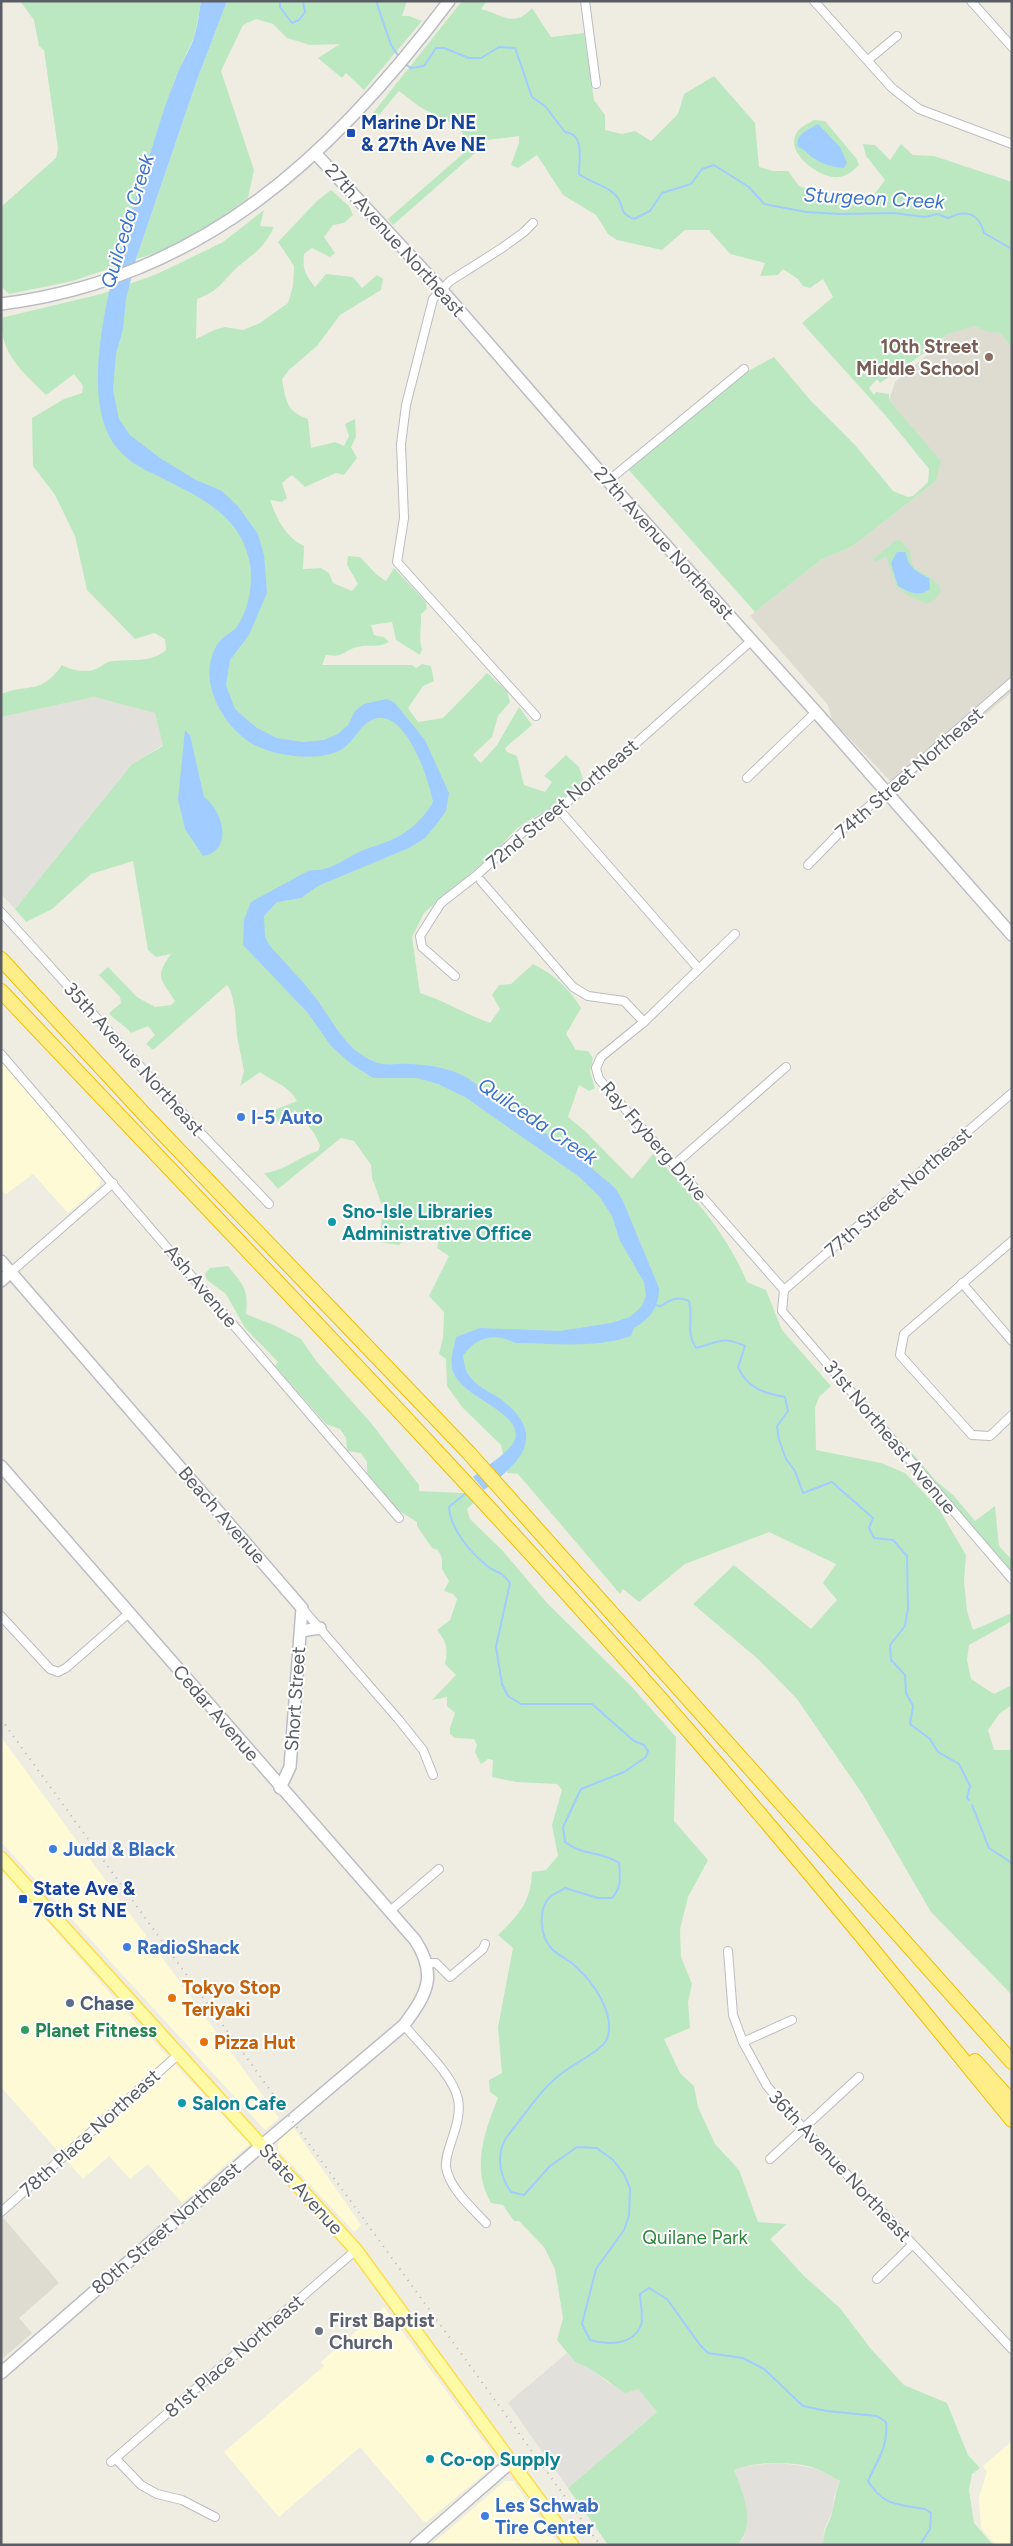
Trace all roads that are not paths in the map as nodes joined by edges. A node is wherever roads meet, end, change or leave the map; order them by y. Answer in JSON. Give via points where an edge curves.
{"nodes":[{"id":1,"x":449,"y":1,"type":"edge"},
{"id":2,"x":585,"y":1,"type":"edge"},
{"id":3,"x":814,"y":1,"type":"edge"},
{"id":4,"x":971,"y":1,"type":"edge"},
{"id":5,"x":897,"y":36,"type":"dead end"},
{"id":6,"x":1012,"y":46,"type":"edge"},
{"id":7,"x":868,"y":60,"type":"junction"},
{"id":8,"x":596,"y":84,"type":"dead end"},
{"id":9,"x":1012,"y":144,"type":"edge"},
{"id":10,"x":315,"y":153,"type":"junction"},
{"id":11,"x":533,"y":223,"type":"dead end"},
{"id":12,"x":441,"y":289,"type":"junction"},
{"id":13,"x":1,"y":304,"type":"edge"},
{"id":14,"x":744,"y":369,"type":"dead end"},
{"id":15,"x":608,"y":481,"type":"junction"},
{"id":16,"x":752,"y":640,"type":"junction"},
{"id":17,"x":1012,"y":682,"type":"edge"},
{"id":18,"x":816,"y":712,"type":"junction"},
{"id":19,"x":536,"y":716,"type":"dead end"},
{"id":20,"x":747,"y":778,"type":"dead end"},
{"id":21,"x":887,"y":793,"type":"junction"},
{"id":22,"x":562,"y":813,"type":"dead end"},
{"id":23,"x":808,"y":865,"type":"dead end"},
{"id":24,"x":481,"y":881,"type":"dead end"},
{"id":25,"x":1,"y":912,"type":"edge"},
{"id":26,"x":734,"y":934,"type":"dead end"},
{"id":27,"x":1012,"y":935,"type":"edge"},
{"id":28,"x":1,"y":960,"type":"edge"},
{"id":29,"x":698,"y":968,"type":"junction"},
{"id":30,"x":455,"y":976,"type":"dead end"},
{"id":31,"x":1,"y":991,"type":"edge"},
{"id":32,"x":644,"y":1022,"type":"junction"},
{"id":33,"x":1,"y":1054,"type":"edge"},
{"id":34,"x":786,"y":1067,"type":"dead end"},
{"id":35,"x":1012,"y":1093,"type":"edge"},
{"id":36,"x":674,"y":1165,"type":"junction"},
{"id":37,"x":113,"y":1183,"type":"junction"},
{"id":38,"x":269,"y":1204,"type":"dead end"},
{"id":39,"x":1012,"y":1240,"type":"edge"},
{"id":40,"x":1,"y":1261,"type":"edge"},
{"id":41,"x":11,"y":1272,"type":"junction"},
{"id":42,"x":1,"y":1281,"type":"edge"},
{"id":43,"x":962,"y":1284,"type":"junction"},
{"id":44,"x":784,"y":1290,"type":"junction"},
{"id":45,"x":1012,"y":1341,"type":"edge"},
{"id":46,"x":1012,"y":1415,"type":"edge"},
{"id":47,"x":1,"y":1466,"type":"edge"},
{"id":48,"x":399,"y":1518,"type":"dead end"},
{"id":49,"x":1012,"y":1579,"type":"edge"},
{"id":50,"x":302,"y":1608,"type":"junction"},
{"id":51,"x":129,"y":1613,"type":"junction"},
{"id":52,"x":1,"y":1616,"type":"edge"},
{"id":53,"x":320,"y":1628,"type":"junction"},
{"id":54,"x":301,"y":1631,"type":"junction"},
{"id":55,"x":433,"y":1775,"type":"dead end"},
{"id":56,"x":280,"y":1788,"type":"junction"},
{"id":57,"x":1,"y":1858,"type":"edge"},
{"id":58,"x":439,"y":1869,"type":"dead end"},
{"id":59,"x":390,"y":1911,"type":"junction"},
{"id":60,"x":849,"y":1920,"type":"junction"},
{"id":61,"x":485,"y":1944,"type":"dead end"},
{"id":62,"x":728,"y":1951,"type":"dead end"},
{"id":63,"x":920,"y":1958,"type":"junction"},
{"id":64,"x":427,"y":1963,"type":"junction"},
{"id":65,"x":792,"y":2020,"type":"dead end"},
{"id":66,"x":404,"y":2025,"type":"junction"},
{"id":67,"x":743,"y":2042,"type":"junction"},
{"id":68,"x":1012,"y":2050,"type":"edge"},
{"id":69,"x":179,"y":2054,"type":"junction"},
{"id":70,"x":1012,"y":2062,"type":"edge"},
{"id":71,"x":859,"y":2077,"type":"dead end"},
{"id":72,"x":1012,"y":2102,"type":"edge"},
{"id":73,"x":1012,"y":2120,"type":"edge"},
{"id":74,"x":803,"y":2128,"type":"junction"},
{"id":75,"x":261,"y":2146,"type":"junction"},
{"id":76,"x":770,"y":2159,"type":"dead end"},
{"id":77,"x":1,"y":2212,"type":"edge"},
{"id":78,"x":486,"y":2223,"type":"dead end"},
{"id":79,"x":912,"y":2244,"type":"junction"},
{"id":80,"x":356,"y":2250,"type":"junction"},
{"id":81,"x":876,"y":2279,"type":"dead end"},
{"id":82,"x":1012,"y":2349,"type":"edge"},
{"id":83,"x":1,"y":2373,"type":"edge"},
{"id":84,"x":511,"y":2462,"type":"junction"},
{"id":85,"x":216,"y":2517,"type":"dead end"},
{"id":86,"x":416,"y":2545,"type":"edge"},
{"id":87,"x":572,"y":2545,"type":"edge"}],
"edges":[{"from":1,"to":10,"type":"street","via":[[379,88]]},
{"from":2,"to":8,"type":"street"},
{"from":3,"to":7,"type":"street"},
{"from":4,"to":6,"type":"street"},
{"from":5,"to":7,"type":"street"},
{"from":7,"to":9,"type":"street","via":[[892,88],[919,109]]},
{"from":10,"to":12,"type":"street","name":"27th Avenue Northeast"},
{"from":10,"to":13,"type":"street","via":[[261,198],[195,242],[127,275],[56,296]]},
{"from":11,"to":12,"type":"street"},
{"from":12,"to":15,"type":"street","name":"27th Avenue Northeast"},
{"from":12,"to":19,"type":"street","via":[[431,306],[406,405],[401,444],[404,518],[397,562]]},
{"from":14,"to":15,"type":"street"},
{"from":15,"to":16,"type":"street","name":"27th Avenue Northeast"},
{"from":16,"to":18,"type":"street","name":"27th Avenue Northeast"},
{"from":16,"to":30,"type":"street","name":"72nd Street Northeast","via":[[597,778],[524,831],[477,876],[441,903],[420,936],[422,947]]},
{"from":17,"to":21,"type":"street","name":"74th Street Northeast"},
{"from":18,"to":20,"type":"street"},
{"from":18,"to":21,"type":"street","name":"27th Avenue Northeast"},
{"from":21,"to":23,"type":"street","name":"74th Street Northeast","via":[[844,828]]},
{"from":21,"to":27,"type":"street","name":"27th Avenue Northeast"},
{"from":22,"to":29,"type":"street"},
{"from":24,"to":32,"type":"street","via":[[573,987],[588,996],[624,1001]]},
{"from":25,"to":38,"type":"street","name":"35th Avenue Northeast"},
{"from":26,"to":29,"type":"street","name":"Ray Fryberg Drive"},
{"from":28,"to":63,"type":"highway","via":[[468,1452]]},
{"from":29,"to":32,"type":"street","name":"Ray Fryberg Drive"},
{"from":31,"to":60,"type":"highway","via":[[500,1521],[705,1749]]},
{"from":32,"to":36,"type":"street","name":"Ray Fryberg Drive","via":[[601,1057],[596,1068],[600,1079]]},
{"from":33,"to":37,"type":"street","name":"Ash Avenue"},
{"from":34,"to":36,"type":"street"},
{"from":35,"to":44,"type":"street","name":"77th Street Northeast"},
{"from":36,"to":44,"type":"street","name":"Ray Fryberg Drive"},
{"from":37,"to":41,"type":"street"},
{"from":37,"to":48,"type":"street","name":"Ash Avenue"},
{"from":39,"to":43,"type":"street"},
{"from":40,"to":41,"type":"street","name":"Beach Avenue"},
{"from":41,"to":42,"type":"street"},
{"from":41,"to":50,"type":"street","name":"Beach Avenue"},
{"from":43,"to":45,"type":"street"},
{"from":43,"to":46,"type":"street","via":[[904,1334],[900,1356],[972,1435],[990,1436]]},
{"from":44,"to":49,"type":"street","name":"31st Northeast Avenue","via":[[782,1310]]},
{"from":47,"to":51,"type":"street","name":"Cedar Avenue"},
{"from":50,"to":53,"type":"street","name":"Beach Avenue"},
{"from":50,"to":54,"type":"street","name":"Short Street"},
{"from":51,"to":52,"type":"street","via":[[58,1672],[50,1669]]},
{"from":51,"to":56,"type":"street","name":"Cedar Avenue"},
{"from":53,"to":54,"type":"street"},
{"from":53,"to":55,"type":"street","name":"Beach Avenue","via":[[422,1750]]},
{"from":54,"to":56,"type":"street","name":"Short Street","via":[[290,1767]]},
{"from":56,"to":59,"type":"street","name":"Cedar Avenue"},
{"from":57,"to":69,"type":"main road","name":"State Avenue"},
{"from":58,"to":59,"type":"street"},
{"from":59,"to":64,"type":"street","name":"Cedar Avenue","via":[[415,1940]]},
{"from":60,"to":72,"type":"highway"},
{"from":60,"to":73,"type":"highway"},
{"from":61,"to":64,"type":"street","via":[[450,1977],[436,1963]]},
{"from":62,"to":67,"type":"street","name":"36th Avenue Northeast","via":[[733,2015]]},
{"from":63,"to":68,"type":"highway"},
{"from":63,"to":70,"type":"highway"},
{"from":64,"to":66,"type":"street","name":"80th Street Northeast","via":[[425,1993]]},
{"from":65,"to":67,"type":"street"},
{"from":66,"to":75,"type":"street","name":"80th Street Northeast"},
{"from":66,"to":78,"type":"street","via":[[454,2086],[458,2125],[446,2165],[455,2187]]},
{"from":67,"to":74,"type":"street","name":"36th Avenue Northeast","via":[[767,2086]]},
{"from":69,"to":75,"type":"main road","name":"State Avenue"},
{"from":69,"to":77,"type":"street","name":"78th Place Northeast"},
{"from":71,"to":74,"type":"street"},
{"from":74,"to":76,"type":"street"},
{"from":74,"to":79,"type":"street","name":"36th Avenue Northeast"},
{"from":75,"to":80,"type":"main road","name":"State Avenue"},
{"from":75,"to":83,"type":"street","name":"80th Street Northeast"},
{"from":79,"to":81,"type":"street"},
{"from":79,"to":82,"type":"street","name":"36th Avenue Northeast"},
{"from":80,"to":84,"type":"main road","name":"State Avenue"},
{"from":80,"to":85,"type":"street","name":"81st Place Northeast","via":[[114,2460],[141,2485],[157,2494],[182,2500]]},
{"from":84,"to":86,"type":"street"},
{"from":84,"to":87,"type":"main road","name":"State Avenue"}]}
